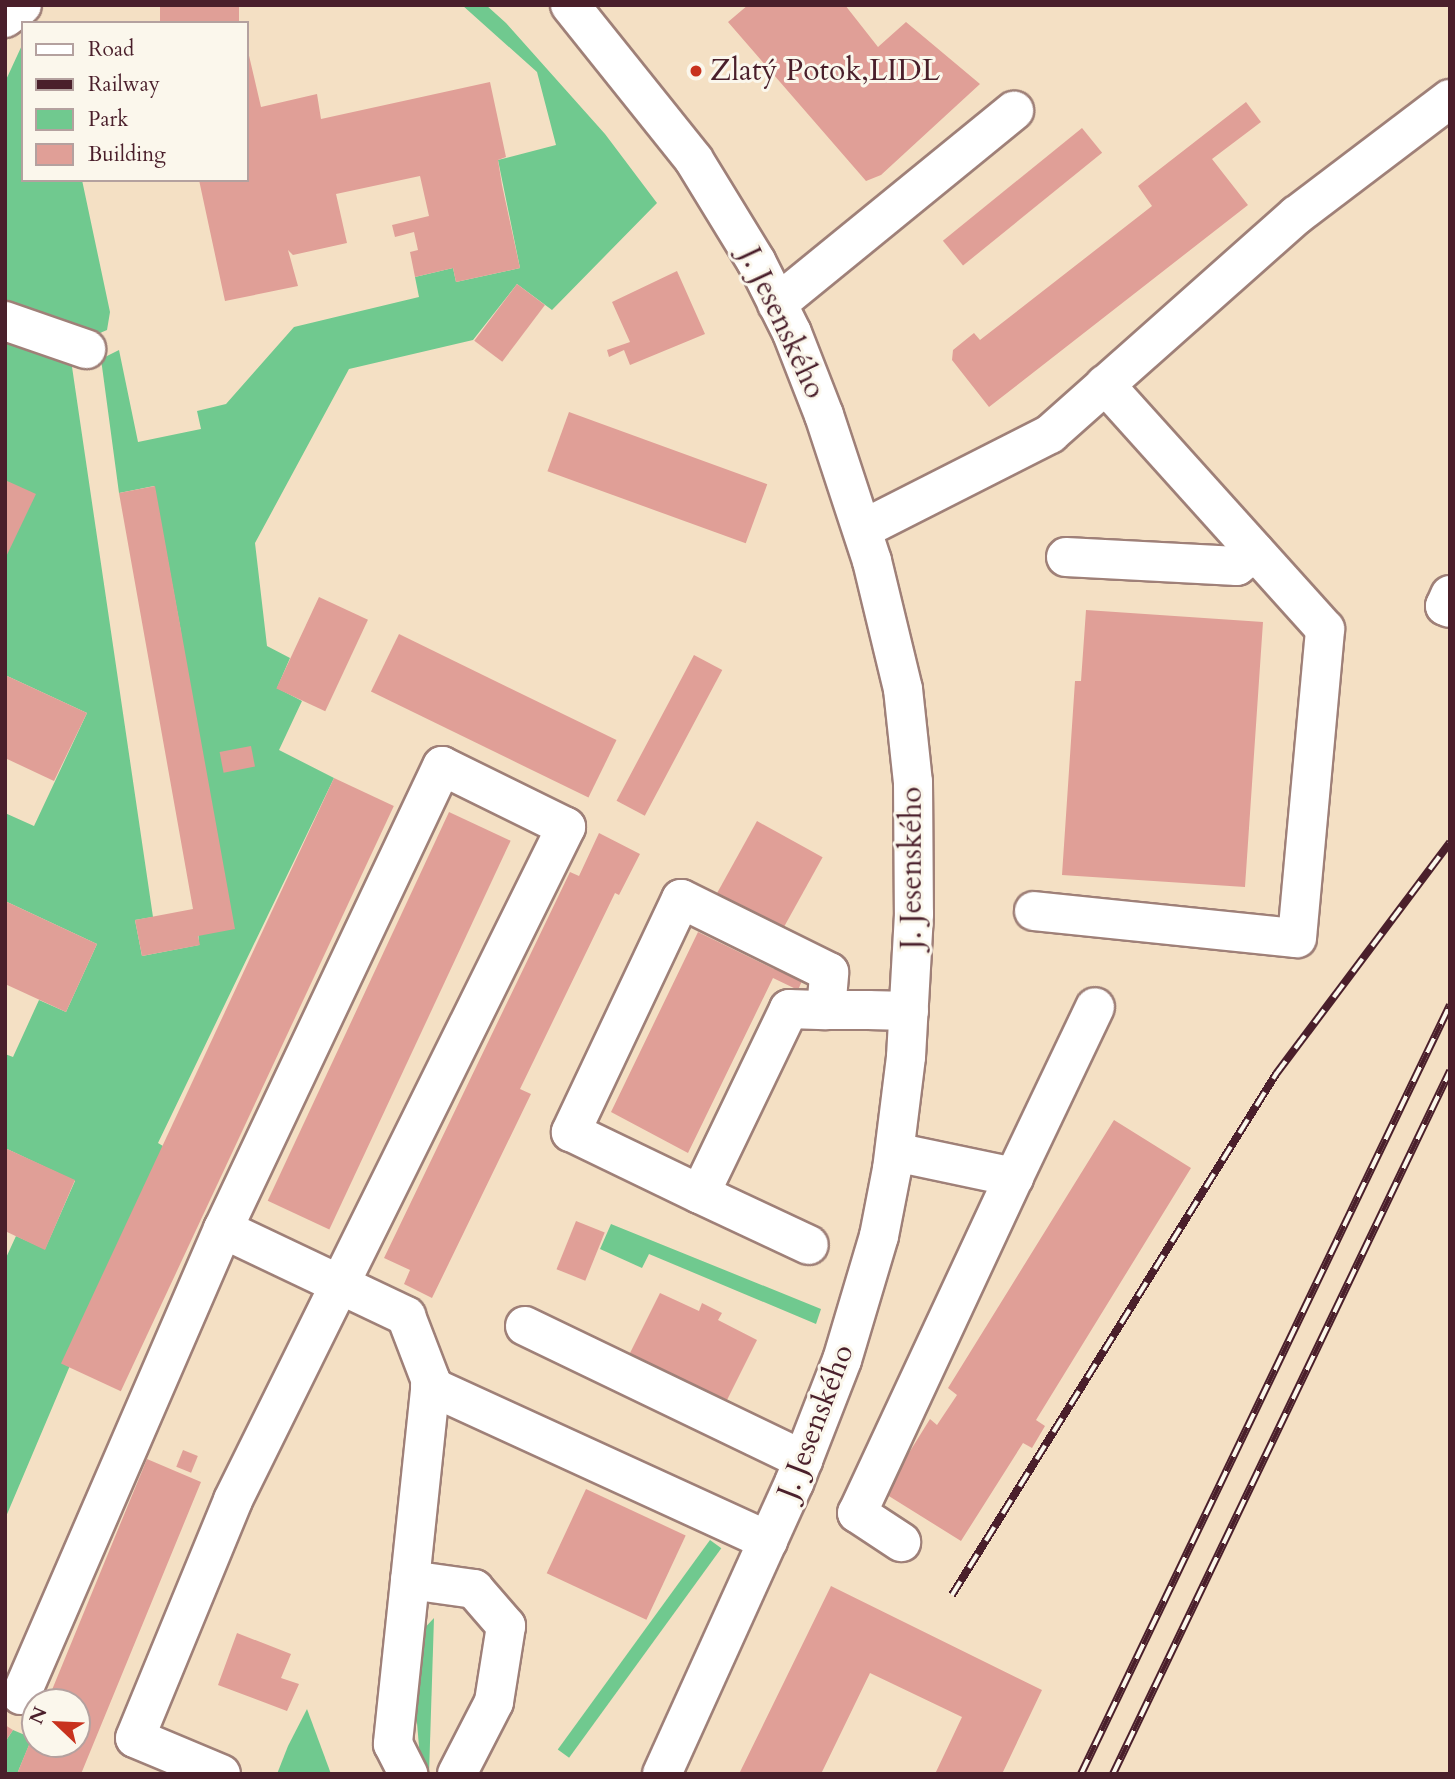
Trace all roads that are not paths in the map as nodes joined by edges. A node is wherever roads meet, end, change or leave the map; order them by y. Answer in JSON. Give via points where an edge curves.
{"nodes":[{"id":1,"x":22,"y":5,"type":"edge"},
{"id":2,"x":570,"y":5,"type":"edge"},
{"id":3,"x":5,"y":18,"type":"edge"},
{"id":4,"x":1450,"y":99,"type":"edge"},
{"id":5,"x":1014,"y":111,"type":"dead end"},
{"id":6,"x":777,"y":304,"type":"junction"},
{"id":7,"x":5,"y":321,"type":"edge"},
{"id":8,"x":86,"y":349,"type":"dead end"},
{"id":9,"x":1105,"y":385,"type":"junction"},
{"id":10,"x":863,"y":528,"type":"junction"},
{"id":11,"x":1255,"y":551,"type":"junction"},
{"id":12,"x":1066,"y":556,"type":"dead end"},
{"id":13,"x":1450,"y":595,"type":"edge"},
{"id":14,"x":1450,"y":608,"type":"edge"},
{"id":15,"x":1034,"y":911,"type":"dead end"},
{"id":16,"x":1095,"y":1007,"type":"dead end"},
{"id":17,"x":826,"y":1010,"type":"junction"},
{"id":18,"x":909,"y":1011,"type":"junction"},
{"id":19,"x":895,"y":1152,"type":"junction"},
{"id":20,"x":1014,"y":1177,"type":"junction"},
{"id":21,"x":700,"y":1194,"type":"junction"},
{"id":22,"x":223,"y":1229,"type":"junction"},
{"id":23,"x":809,"y":1245,"type":"dead end"},
{"id":24,"x":340,"y":1284,"type":"junction"},
{"id":25,"x":526,"y":1326,"type":"dead end"},
{"id":26,"x":430,"y":1386,"type":"junction"},
{"id":27,"x":803,"y":1460,"type":"junction"},
{"id":28,"x":768,"y":1541,"type":"junction"},
{"id":29,"x":901,"y":1542,"type":"dead end"},
{"id":30,"x":410,"y":1580,"type":"junction"},
{"id":31,"x":24,"y":1688,"type":"edge"},
{"id":32,"x":221,"y":1774,"type":"edge"},
{"id":33,"x":408,"y":1774,"type":"edge"},
{"id":34,"x":457,"y":1774,"type":"edge"},
{"id":35,"x":662,"y":1774,"type":"edge"}],
"edges":[{"from":1,"to":3,"type":"street"},
{"from":2,"to":6,"type":"street","name":"J. Jesenského","via":[[694,160],[729,213]]},
{"from":4,"to":9,"type":"street","via":[[1297,215]]},
{"from":5,"to":6,"type":"street"},
{"from":6,"to":10,"type":"street","name":"J. Jesenského","via":[[824,415]]},
{"from":7,"to":8,"type":"street"},
{"from":9,"to":10,"type":"street","via":[[1050,434]]},
{"from":9,"to":11,"type":"street"},
{"from":10,"to":18,"type":"street","name":"J. Jesenského","via":[[892,639],[910,736],[914,914]]},
{"from":11,"to":12,"type":"street","via":[[1237,566]]},
{"from":11,"to":15,"type":"street","via":[[1325,629],[1297,938]]},
{"from":13,"to":14,"type":"street","via":[[1445,606]]},
{"from":16,"to":20,"type":"street"},
{"from":17,"to":18,"type":"street"},
{"from":17,"to":21,"type":"street","via":[[789,1009]]},
{"from":17,"to":21,"type":"street","via":[[829,972],[681,899],[571,1132]]},
{"from":18,"to":19,"type":"street","name":"J. Jesenského"},
{"from":19,"to":20,"type":"street"},
{"from":19,"to":27,"type":"street","name":"J. Jesenského","via":[[862,1296]]},
{"from":20,"to":29,"type":"street","via":[[857,1513]]},
{"from":21,"to":23,"type":"street"},
{"from":22,"to":24,"type":"street"},
{"from":22,"to":24,"type":"street","via":[[442,766],[566,827]]},
{"from":22,"to":31,"type":"street"},
{"from":24,"to":26,"type":"street","via":[[406,1316]]},
{"from":24,"to":32,"type":"street","via":[[233,1500],[135,1738]]},
{"from":25,"to":27,"type":"street"},
{"from":26,"to":28,"type":"street"},
{"from":26,"to":30,"type":"street"},
{"from":27,"to":28,"type":"street","name":"J. Jesenského"},
{"from":28,"to":35,"type":"street","name":"J. Jesenského"},
{"from":30,"to":33,"type":"street","via":[[393,1744]]},
{"from":30,"to":34,"type":"street","via":[[474,1589],[506,1626],[494,1702]]}]}
